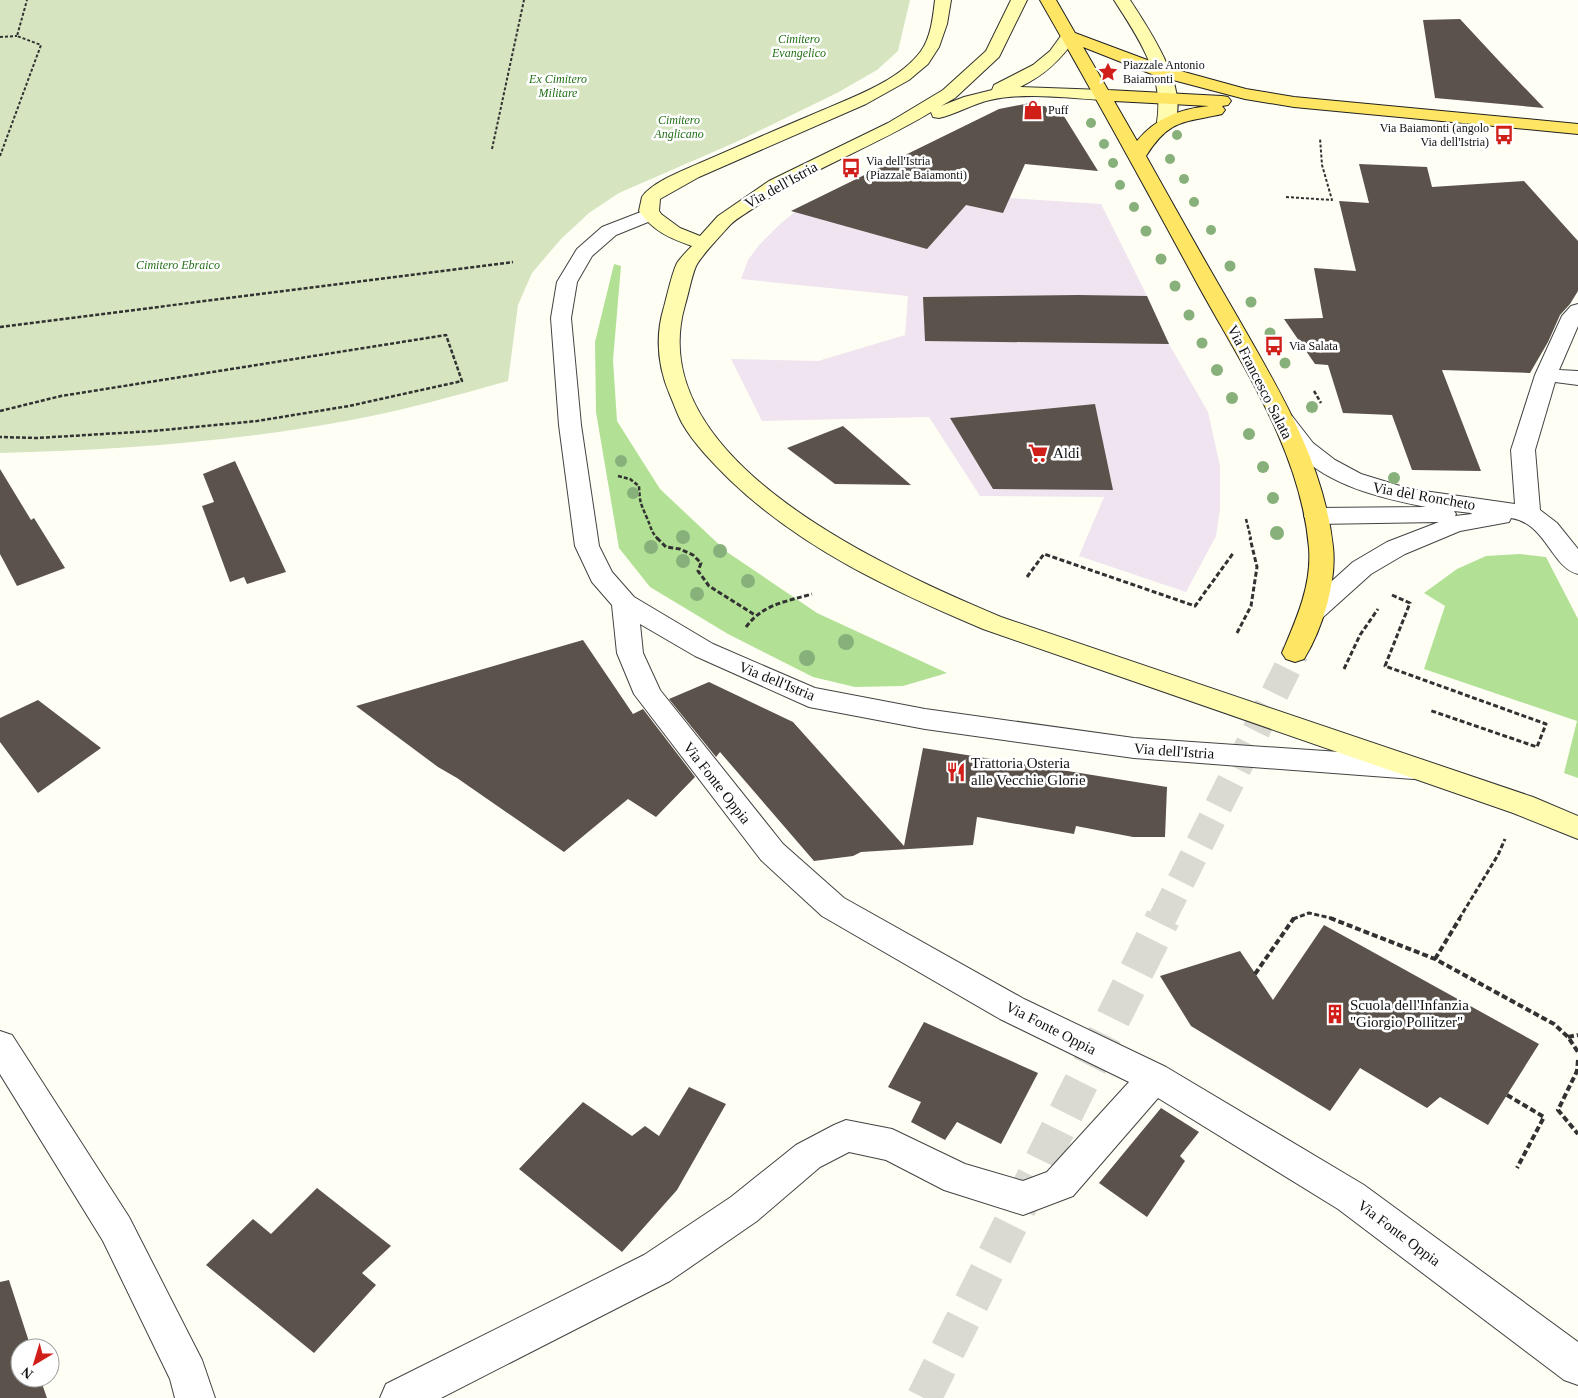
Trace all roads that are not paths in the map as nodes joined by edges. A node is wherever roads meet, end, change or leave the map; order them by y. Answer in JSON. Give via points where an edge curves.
{"nodes":[{"id":1,"x":943,"y":0,"type":"edge"},
{"id":2,"x":1019,"y":0,"type":"edge"},
{"id":3,"x":1048,"y":0,"type":"edge"},
{"id":4,"x":1122,"y":0,"type":"edge"},
{"id":5,"x":1069,"y":36,"type":"junction"},
{"id":6,"x":1160,"y":71,"type":"junction"},
{"id":7,"x":1103,"y":95,"type":"junction"},
{"id":8,"x":1169,"y":98,"type":"junction"},
{"id":9,"x":975,"y":99,"type":"junction"},
{"id":10,"x":1418,"y":115,"type":"junction"},
{"id":11,"x":1166,"y":122,"type":"junction"},
{"id":12,"x":1578,"y":129,"type":"edge"},
{"id":13,"x":1137,"y":156,"type":"junction"},
{"id":14,"x":829,"y":158,"type":"junction"},
{"id":15,"x":651,"y":214,"type":"junction"},
{"id":16,"x":703,"y":242,"type":"junction"},
{"id":17,"x":1578,"y":310,"type":"edge"},
{"id":18,"x":1546,"y":375,"type":"junction"},
{"id":19,"x":1578,"y":378,"type":"edge"},
{"id":20,"x":1284,"y":421,"type":"junction"},
{"id":21,"x":1528,"y":513,"type":"junction"},
{"id":22,"x":1316,"y":516,"type":"junction"},
{"id":23,"x":1578,"y":566,"type":"edge"},
{"id":24,"x":625,"y":603,"type":"junction"},
{"id":25,"x":1312,"y":614,"type":"junction"},
{"id":26,"x":1294,"y":653,"type":"tunnel mouth"},
{"id":27,"x":1418,"y":768,"type":"junction"},
{"id":28,"x":1578,"y":828,"type":"edge"},
{"id":29,"x":0,"y":1045,"type":"edge"},
{"id":30,"x":1154,"y":1078,"type":"junction"},
{"id":31,"x":1578,"y":1366,"type":"edge"},
{"id":32,"x":195,"y":1398,"type":"edge"},
{"id":33,"x":400,"y":1398,"type":"edge"}],
"edges":[{"from":1,"to":15,"type":"main road","via":[[931,47],[923,60],[892,84],[670,183],[651,197]]},
{"from":2,"to":14,"type":"main road","via":[[1014,20],[994,52],[974,74],[944,98]]},
{"from":3,"to":5,"type":"main road"},
{"from":4,"to":6,"type":"main road","via":[[1150,44]]},
{"from":5,"to":6,"type":"main road"},
{"from":5,"to":7,"type":"main road"},
{"from":5,"to":9,"type":"main road","via":[[1047,64],[1027,78]]},
{"from":6,"to":8,"type":"main road"},
{"from":6,"to":10,"type":"main road","via":[[1284,101]]},
{"from":7,"to":8,"type":"main road"},
{"from":7,"to":9,"type":"main road","via":[[1033,92]]},
{"from":7,"to":13,"type":"main road"},
{"from":8,"to":10,"type":"main road"},
{"from":8,"to":11,"type":"main road"},
{"from":9,"to":14,"type":"main road"},
{"from":10,"to":11,"type":"main road","via":[[1236,108],[1198,112]]},
{"from":10,"to":12,"type":"main road"},
{"from":11,"to":13,"type":"main road","via":[[1146,140]]},
{"from":13,"to":20,"type":"main road","name":"Via Francesco Salata"},
{"from":14,"to":16,"type":"main road","name":"Via dell'Istria","via":[[744,204]]},
{"from":15,"to":16,"type":"main road","via":[[656,222],[678,235]]},
{"from":15,"to":24,"type":"street","name":"Via dell'Istria","via":[[609,231],[584,253],[566,282],[562,318],[570,425],[587,546],[601,576]]},
{"from":16,"to":27,"type":"main road","name":"Via dell'Istria","via":[[679,279],[671,306],[669,342],[674,379],[695,425],[722,460],[802,526],[850,557],[911,588],[992,622]]},
{"from":17,"to":18,"type":"street","via":[[1572,316]]},
{"from":18,"to":19,"type":"street"},
{"from":18,"to":21,"type":"street","via":[[1523,450]]},
{"from":20,"to":21,"type":"street","name":"Via del Roncheto","via":[[1305,448],[1338,473],[1363,484],[1400,494]]},
{"from":20,"to":22,"type":"main road","name":"Via Francesco Salata"},
{"from":21,"to":22,"type":"street","name":"Via del Roncheto"},
{"from":21,"to":23,"type":"street","name":"Via del Roncheto","via":[[1548,528]]},
{"from":21,"to":25,"type":"street","name":"Via del Roncheto","via":[[1455,524],[1396,548],[1362,568]]},
{"from":22,"to":25,"type":"main road","name":"Via Francesco Salata","via":[[1321,549],[1319,588]]},
{"from":24,"to":27,"type":"street","name":"Via dell'Istria","via":[[704,650],[809,697],[925,718],[1134,748]]},
{"from":24,"to":30,"type":"street","name":"Via Fonte Oppia","via":[[630,652],[648,694],[778,858],[833,907],[1012,1008]]},
{"from":25,"to":26,"type":"main road","name":"Via Francesco Salata"},
{"from":27,"to":28,"type":"main road","name":"Via dell'Istria"},
{"from":29,"to":32,"type":"street","via":[[116,1229],[188,1374]]},
{"from":30,"to":31,"type":"street","name":"Via Fonte Oppia","via":[[1351,1197]]},
{"from":30,"to":33,"type":"street","via":[[1060,1184],[1023,1198],[957,1178],[892,1145],[846,1136],[808,1156],[744,1209],[657,1268]]}]}
